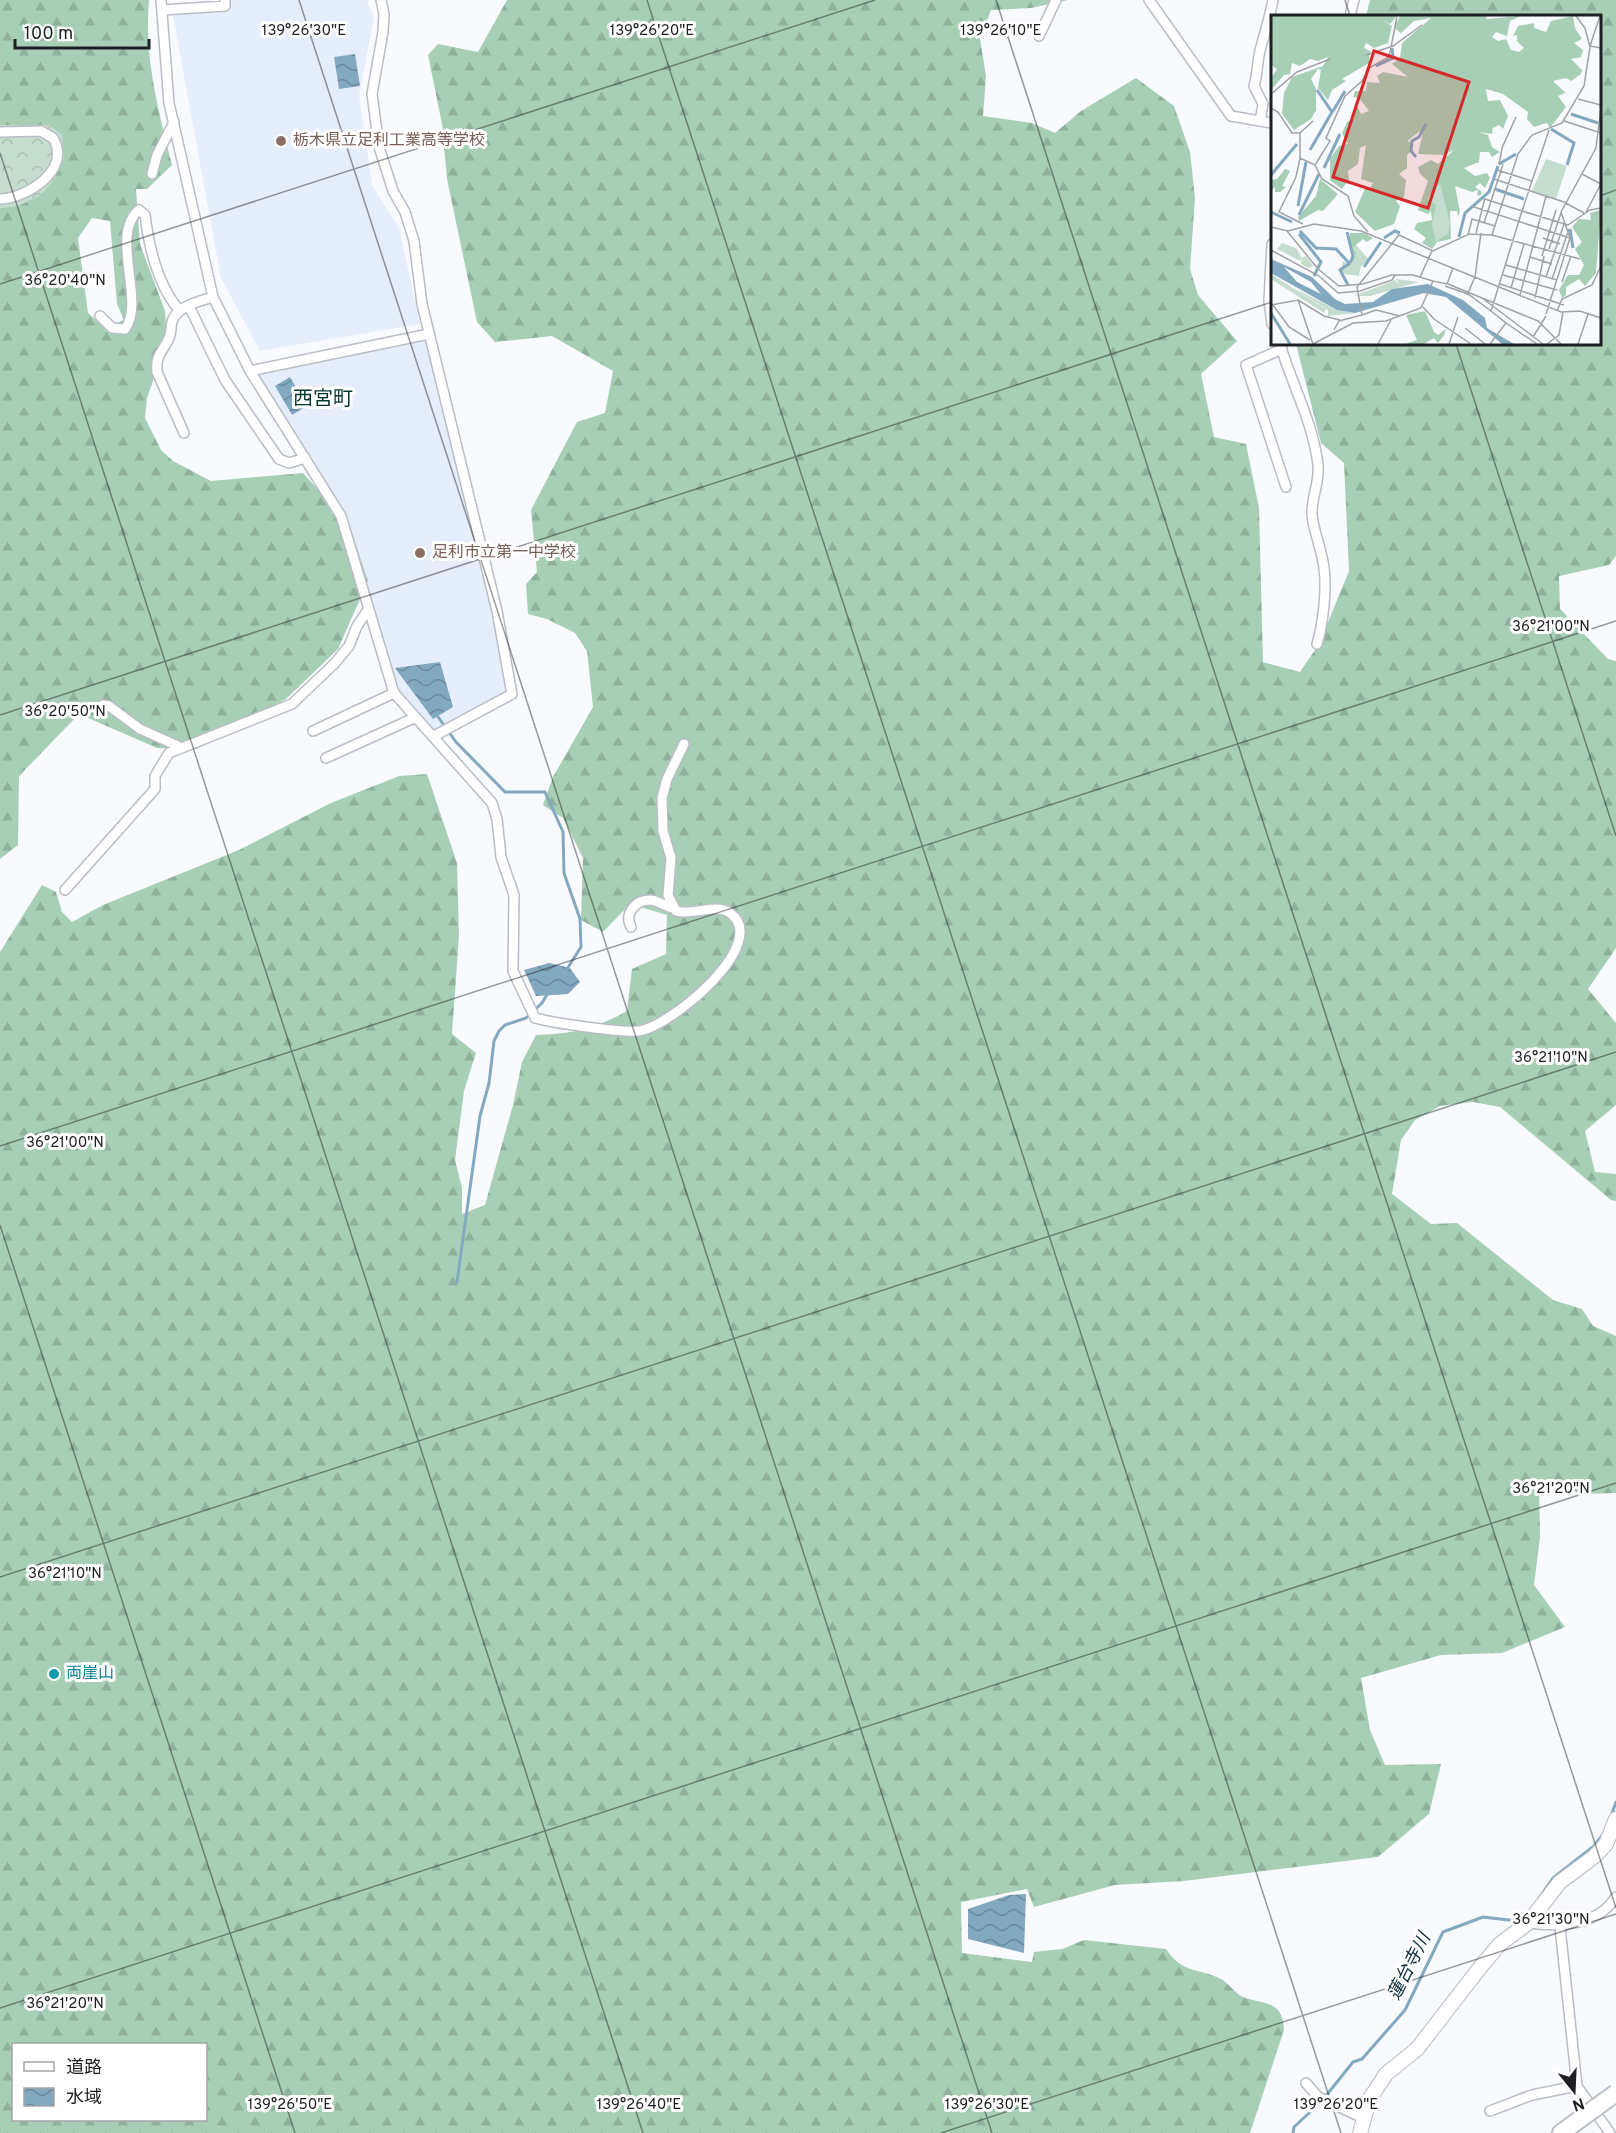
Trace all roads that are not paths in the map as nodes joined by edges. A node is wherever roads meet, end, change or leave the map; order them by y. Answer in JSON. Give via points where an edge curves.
{"nodes":[{"id":1,"x":225,"y":0,"type":"edge"},
{"id":2,"x":381,"y":0,"type":"edge"},
{"id":3,"x":1056,"y":0,"type":"edge"},
{"id":4,"x":1149,"y":0,"type":"edge"},
{"id":5,"x":1273,"y":0,"type":"edge"},
{"id":6,"x":1354,"y":0,"type":"edge"},
{"id":7,"x":162,"y":5,"type":"edge"},
{"id":8,"x":1350,"y":15,"type":"edge"},
{"id":9,"x":1039,"y":36,"type":"dead end"},
{"id":10,"x":1260,"y":121,"type":"junction"},
{"id":11,"x":174,"y":122,"type":"junction"},
{"id":12,"x":1271,"y":123,"type":"edge"},
{"id":13,"x":0,"y":132,"type":"edge"},
{"id":14,"x":152,"y":174,"type":"dead end"},
{"id":15,"x":0,"y":199,"type":"edge"},
{"id":16,"x":1271,"y":263,"type":"edge"},
{"id":17,"x":213,"y":297,"type":"junction"},
{"id":18,"x":189,"y":306,"type":"junction"},
{"id":19,"x":179,"y":310,"type":"junction"},
{"id":20,"x":100,"y":316,"type":"dead end"},
{"id":21,"x":1271,"y":316,"type":"edge"},
{"id":22,"x":429,"y":334,"type":"junction"},
{"id":23,"x":1281,"y":346,"type":"edge"},
{"id":24,"x":250,"y":371,"type":"junction"},
{"id":25,"x":184,"y":433,"type":"dead end"},
{"id":26,"x":305,"y":458,"type":"junction"},
{"id":27,"x":1286,"y":487,"type":"dead end"},
{"id":28,"x":368,"y":610,"type":"junction"},
{"id":29,"x":1317,"y":645,"type":"dead end"},
{"id":30,"x":394,"y":693,"type":"junction"},
{"id":31,"x":103,"y":705,"type":"dead end"},
{"id":32,"x":414,"y":718,"type":"junction"},
{"id":33,"x":313,"y":732,"type":"dead end"},
{"id":34,"x":434,"y":736,"type":"junction"},
{"id":35,"x":684,"y":744,"type":"dead end"},
{"id":36,"x":180,"y":747,"type":"junction"},
{"id":37,"x":326,"y":758,"type":"dead end"},
{"id":38,"x":65,"y":890,"type":"dead end"},
{"id":39,"x":674,"y":908,"type":"junction"},
{"id":40,"x":631,"y":927,"type":"dead end"},
{"id":41,"x":1616,"y":1819,"type":"edge"},
{"id":42,"x":1616,"y":1897,"type":"edge"},
{"id":43,"x":1528,"y":1923,"type":"junction"},
{"id":44,"x":1560,"y":1927,"type":"junction"},
{"id":45,"x":1306,"y":2083,"type":"dead end"},
{"id":46,"x":1577,"y":2086,"type":"junction"},
{"id":47,"x":1616,"y":2093,"type":"edge"},
{"id":48,"x":1490,"y":2111,"type":"dead end"},
{"id":49,"x":1363,"y":2118,"type":"junction"},
{"id":50,"x":1360,"y":2133,"type":"edge"},
{"id":51,"x":1561,"y":2133,"type":"edge"},
{"id":52,"x":1610,"y":2133,"type":"edge"}],
"edges":[{"from":1,"to":7,"type":"street","via":[[225,6]]},
{"from":2,"to":22,"type":"street","via":[[384,14],[372,94],[374,117],[393,192],[405,212],[414,241]]},
{"from":3,"to":9,"type":"street"},
{"from":4,"to":10,"type":"street","via":[[1231,116]]},
{"from":5,"to":10,"type":"street","via":[[1254,86],[1263,104]]},
{"from":6,"to":8,"type":"street"},
{"from":7,"to":11,"type":"street","via":[[169,103]]},
{"from":10,"to":12,"type":"street"},
{"from":11,"to":14,"type":"street"},
{"from":11,"to":17,"type":"street"},
{"from":13,"to":15,"type":"street","via":[[41,131],[53,138],[57,151],[52,170],[40,183],[28,192]]},
{"from":16,"to":21,"type":"street"},
{"from":17,"to":18,"type":"street"},
{"from":17,"to":24,"type":"street"},
{"from":18,"to":19,"type":"street"},
{"from":18,"to":26,"type":"street","via":[[225,380],[279,459],[289,463]]},
{"from":19,"to":20,"type":"street","via":[[158,270],[149,246],[145,214],[140,210],[135,214],[127,244],[130,322],[125,329],[112,328]]},
{"from":19,"to":25,"type":"street","via":[[156,361],[157,372]]},
{"from":22,"to":24,"type":"street"},
{"from":22,"to":34,"type":"street","via":[[497,611],[512,694]]},
{"from":23,"to":27,"type":"street","via":[[1246,365]]},
{"from":23,"to":29,"type":"street","via":[[1293,385],[1306,410],[1318,463],[1312,517],[1324,568],[1325,599]]},
{"from":24,"to":26,"type":"street"},
{"from":26,"to":28,"type":"street","via":[[341,516]]},
{"from":28,"to":30,"type":"street"},
{"from":28,"to":36,"type":"street","via":[[349,646],[292,704]]},
{"from":30,"to":32,"type":"street"},
{"from":30,"to":33,"type":"street"},
{"from":31,"to":36,"type":"street","via":[[140,729]]},
{"from":32,"to":34,"type":"street"},
{"from":32,"to":37,"type":"street"},
{"from":34,"to":39,"type":"street","via":[[492,803],[501,857],[514,895],[513,971],[535,1018],[639,1031],[690,1002],[736,951],[740,930],[735,918],[723,909],[683,913]]},
{"from":35,"to":39,"type":"street","via":[[662,798],[663,831],[671,858],[668,895]]},
{"from":36,"to":38,"type":"street","via":[[159,765],[155,789]]},
{"from":39,"to":40,"type":"street","via":[[653,900],[642,902],[628,915]]},
{"from":41,"to":43,"type":"street","via":[[1606,1844],[1560,1882]]},
{"from":42,"to":44,"type":"street","via":[[1580,1923]]},
{"from":43,"to":44,"type":"street"},
{"from":43,"to":49,"type":"street","via":[[1500,1944],[1417,2049],[1386,2074],[1369,2100]]},
{"from":44,"to":46,"type":"street"},
{"from":45,"to":49,"type":"street","via":[[1318,2097]]},
{"from":46,"to":48,"type":"street","via":[[1532,2095]]},
{"from":46,"to":52,"type":"street"},
{"from":47,"to":51,"type":"highway","bridge":true},
{"from":49,"to":50,"type":"street"}]}
